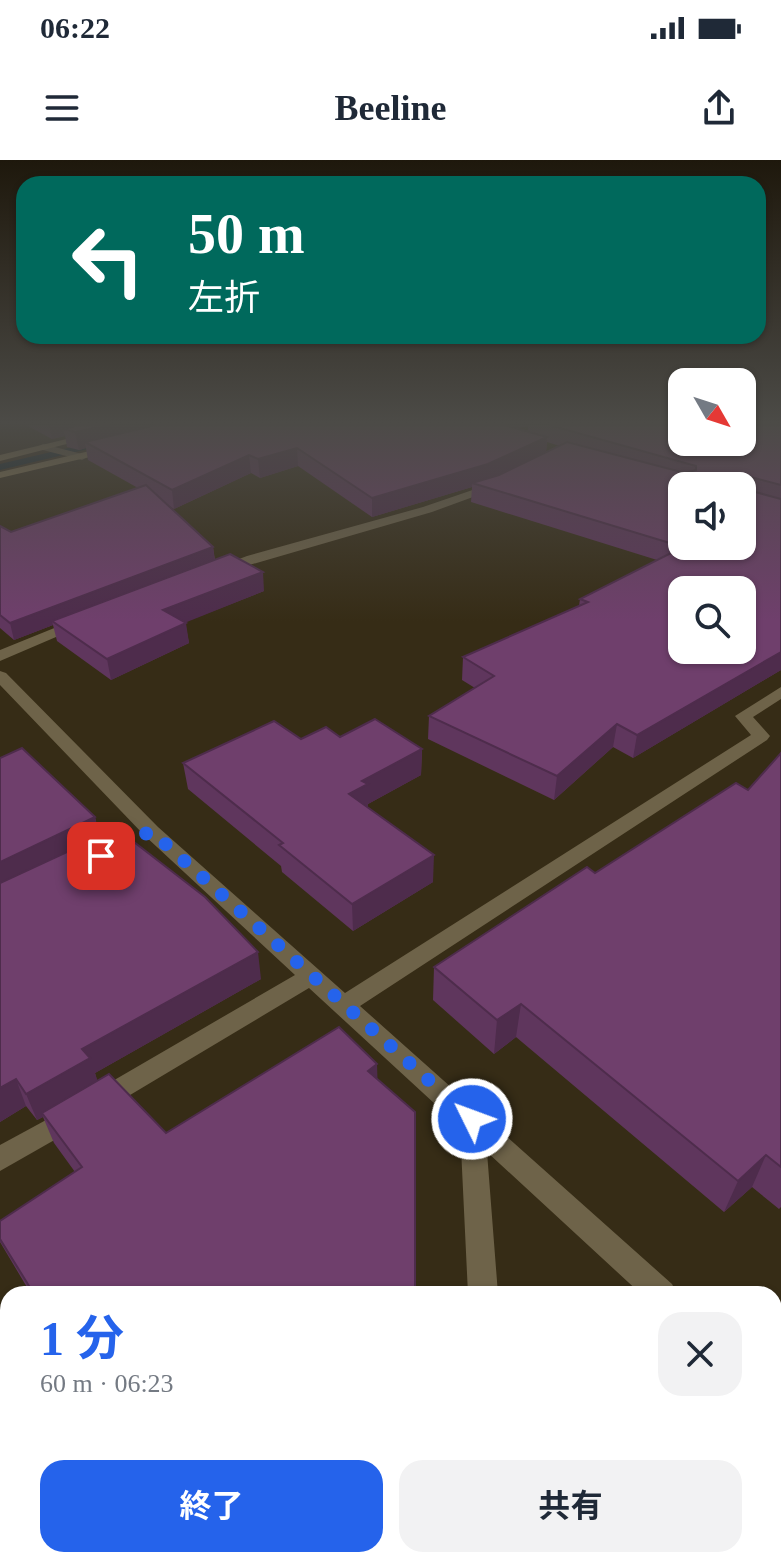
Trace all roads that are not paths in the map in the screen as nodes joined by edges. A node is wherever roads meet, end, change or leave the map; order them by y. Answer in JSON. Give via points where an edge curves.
{"nodes":[{"id":1,"x":480,"y":491,"type":"edge"},
{"id":2,"x":199,"y":577,"type":"edge"},
{"id":3,"x":89,"y":618,"type":"edge"},
{"id":4,"x":0,"y":656,"type":"edge"},
{"id":5,"x":0,"y":676,"type":"edge"},
{"id":6,"x":781,"y":692,"type":"edge"},
{"id":7,"x":311,"y":976,"type":"junction"},
{"id":8,"x":343,"y":1006,"type":"junction"},
{"id":9,"x":472,"y":1119,"type":"junction"},
{"id":10,"x":0,"y":1159,"type":"edge"},
{"id":11,"x":482,"y":1286,"type":"edge"},
{"id":12,"x":653,"y":1286,"type":"edge"}],
"edges":[{"from":1,"to":2,"type":"street","via":[[283,547]]},
{"from":3,"to":4,"type":"street"},
{"from":5,"to":7,"type":"street","via":[[144,835]]},
{"from":6,"to":8,"type":"street","via":[[743,716],[761,736]]},
{"from":7,"to":8,"type":"street"},
{"from":7,"to":10,"type":"street"},
{"from":8,"to":9,"type":"street"},
{"from":9,"to":11,"type":"street"},
{"from":9,"to":12,"type":"street"}]}
